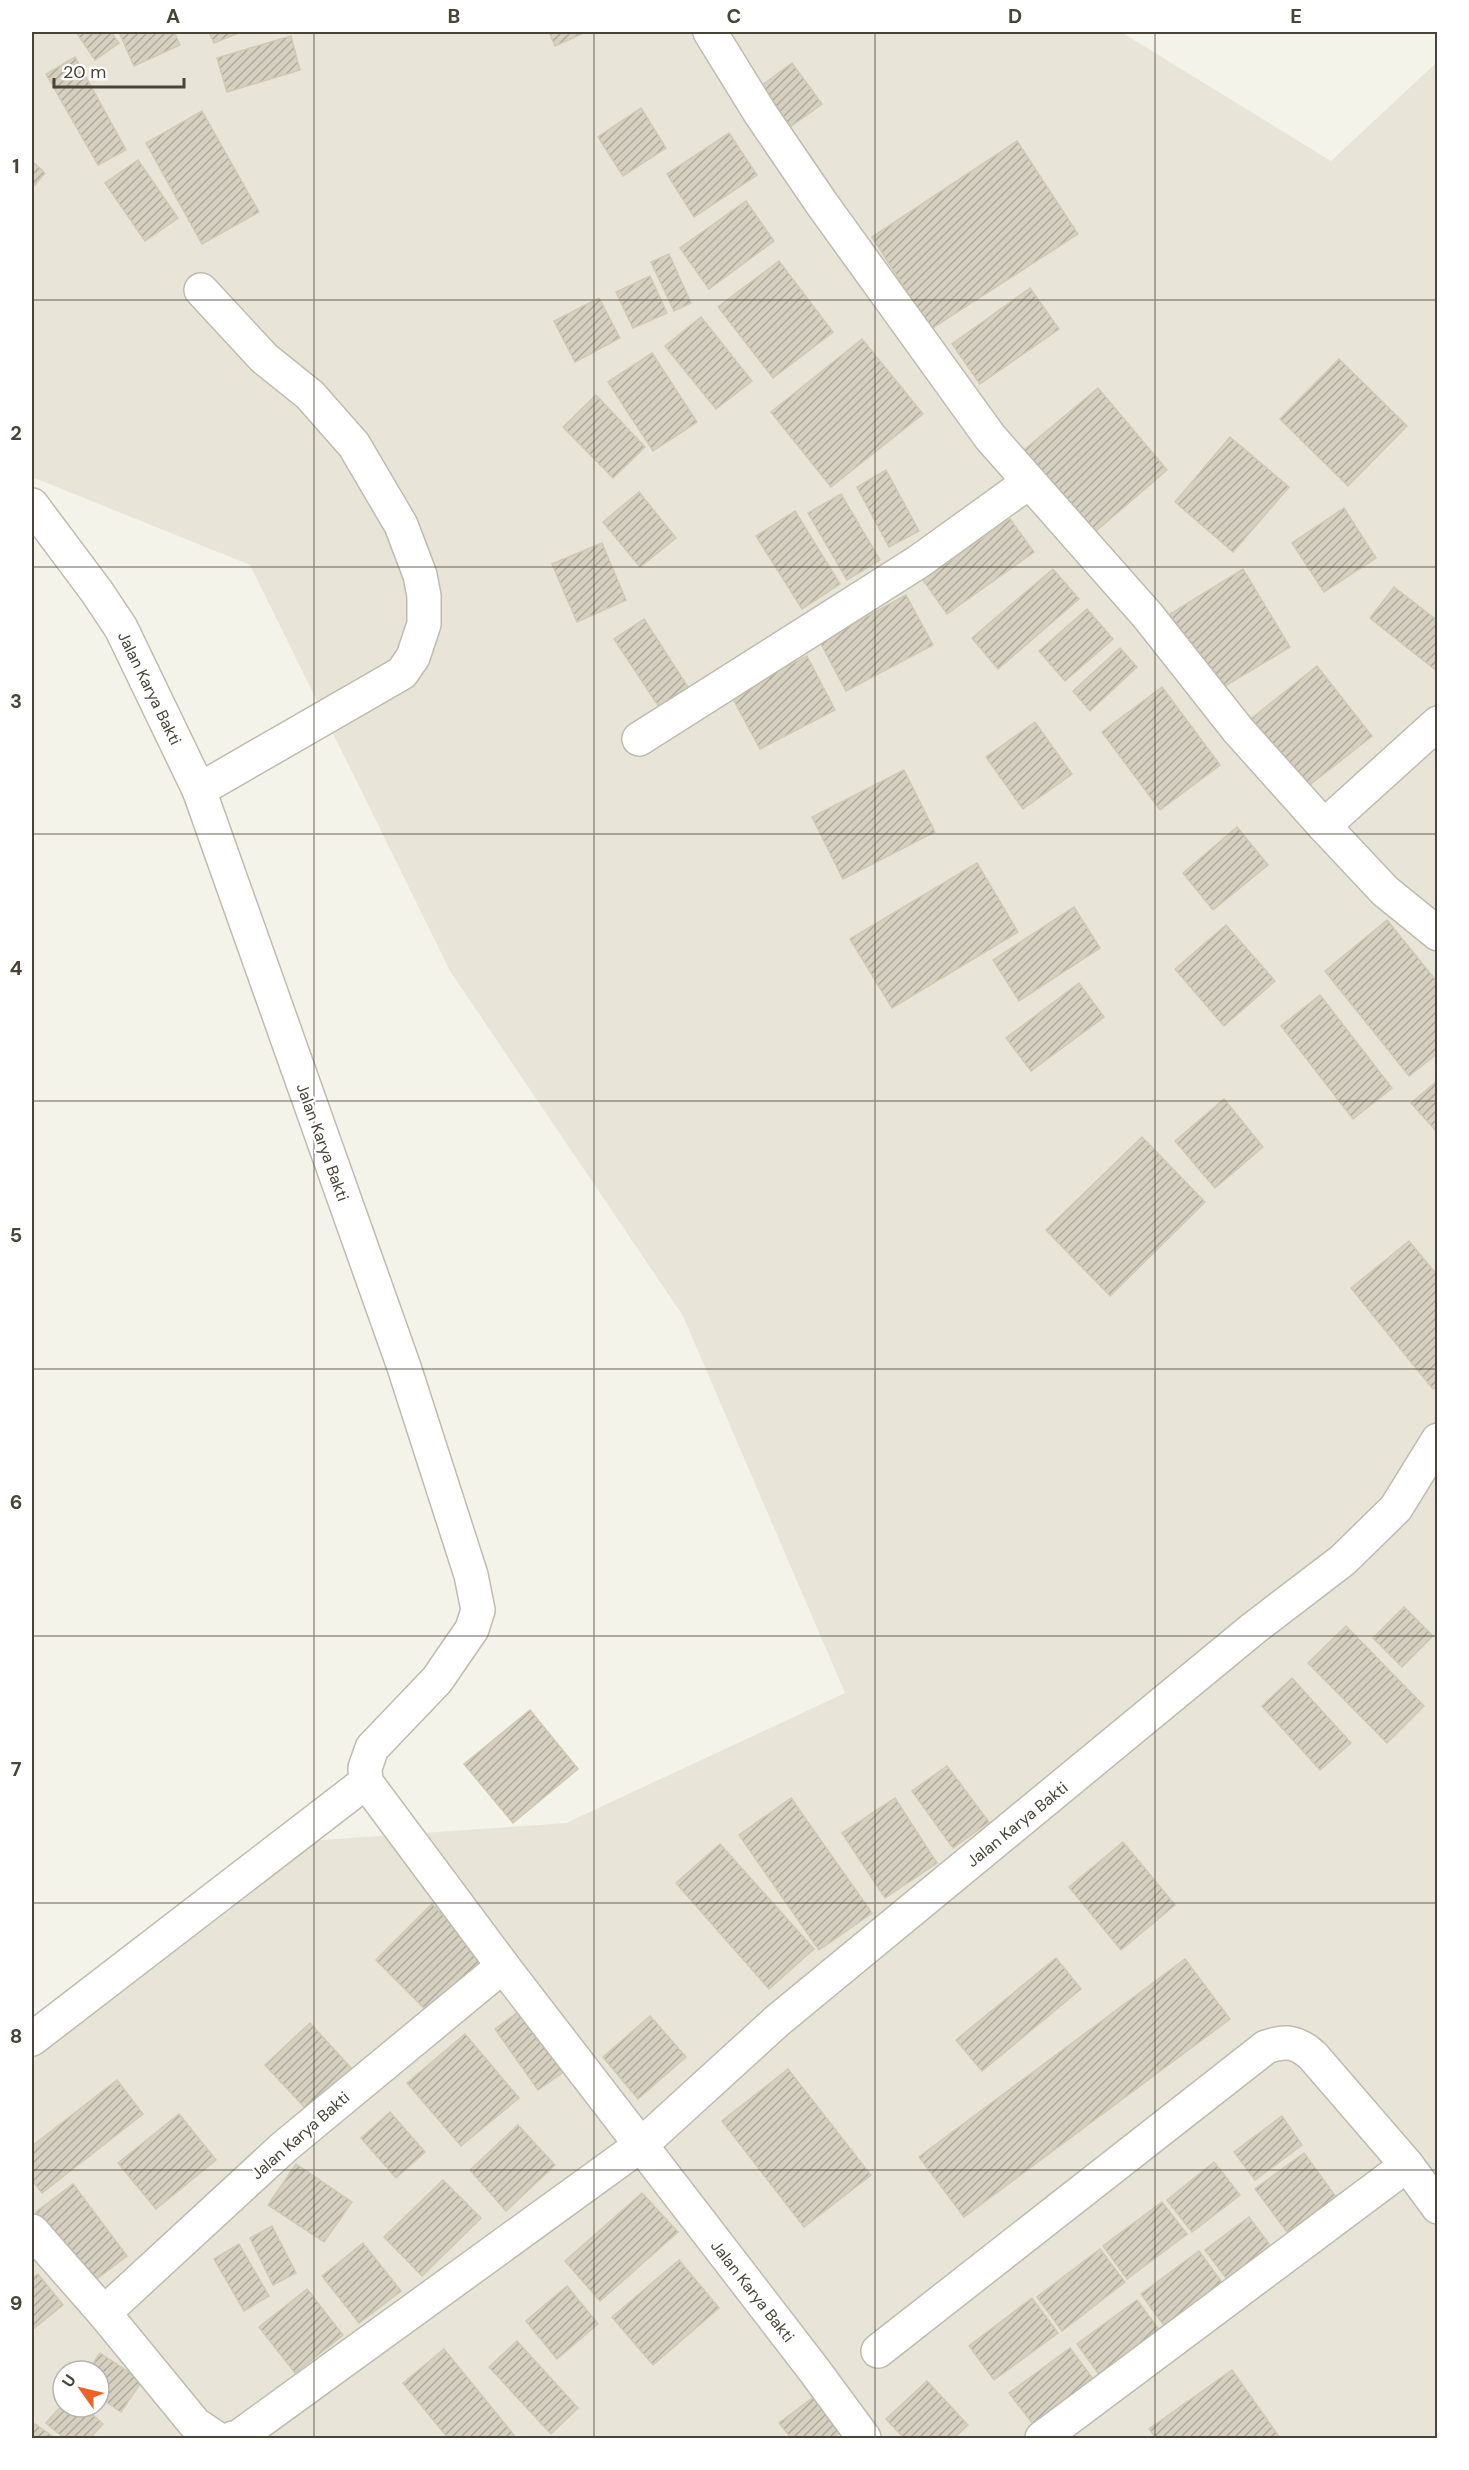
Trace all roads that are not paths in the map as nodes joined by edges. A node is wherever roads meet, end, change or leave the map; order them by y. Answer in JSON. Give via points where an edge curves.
{"nodes":[{"id":1,"x":710,"y":32,"type":"edge"},
{"id":2,"x":201,"y":291,"type":"dead end"},
{"id":3,"x":1029,"y":482,"type":"junction"},
{"id":4,"x":32,"y":506,"type":"edge"},
{"id":5,"x":1437,"y":723,"type":"edge"},
{"id":6,"x":639,"y":739,"type":"dead end"},
{"id":7,"x":199,"y":790,"type":"junction"},
{"id":8,"x":1324,"y":826,"type":"junction"},
{"id":9,"x":1437,"y":934,"type":"edge"},
{"id":10,"x":1435,"y":1444,"type":"edge"},
{"id":11,"x":366,"y":1782,"type":"junction"},
{"id":12,"x":503,"y":1966,"type":"junction"},
{"id":13,"x":32,"y":2039,"type":"edge"},
{"id":14,"x":641,"y":2145,"type":"junction"},
{"id":15,"x":1407,"y":2165,"type":"junction"},
{"id":16,"x":1437,"y":2207,"type":"edge"},
{"id":17,"x":32,"y":2231,"type":"edge"},
{"id":18,"x":104,"y":2313,"type":"junction"},
{"id":19,"x":878,"y":2351,"type":"dead end"},
{"id":20,"x":216,"y":2439,"type":"edge"},
{"id":21,"x":232,"y":2439,"type":"edge"},
{"id":22,"x":864,"y":2439,"type":"edge"},
{"id":23,"x":1042,"y":2439,"type":"edge"}],
"edges":[{"from":1,"to":3,"type":"street","via":[[822,204],[990,437]]},
{"from":2,"to":7,"type":"street","via":[[264,358],[310,396],[354,445],[401,525],[420,575],[424,624],[413,657],[402,673]]},
{"from":3,"to":6,"type":"street","via":[[918,562]]},
{"from":3,"to":8,"type":"street","via":[[1148,616],[1238,730]]},
{"from":4,"to":7,"type":"street","name":"Jalan Karya Bakti","via":[[121,628]]},
{"from":5,"to":8,"type":"street"},
{"from":7,"to":11,"type":"street","name":"Jalan Karya Bakti","via":[[404,1367],[471,1575],[478,1610],[466,1641],[437,1680],[372,1748],[365,1768]]},
{"from":8,"to":9,"type":"street","via":[[1385,891]]},
{"from":10,"to":14,"type":"street","name":"Jalan Karya Bakti","via":[[1396,1508],[1343,1560],[1254,1628],[777,2021]]},
{"from":11,"to":12,"type":"street","name":"Jalan Karya Bakti"},
{"from":11,"to":13,"type":"street"},
{"from":12,"to":14,"type":"street","name":"Jalan Karya Bakti"},
{"from":12,"to":18,"type":"street","name":"Jalan Karya Bakti","via":[[284,2147]]},
{"from":14,"to":21,"type":"street","name":"Jalan Karya Bakti"},
{"from":14,"to":22,"type":"street","name":"Jalan Karya Bakti"},
{"from":15,"to":16,"type":"street"},
{"from":15,"to":19,"type":"street","via":[[1313,2056],[1297,2044],[1278,2042],[1266,2047]]},
{"from":15,"to":23,"type":"street"},
{"from":17,"to":18,"type":"street"},
{"from":18,"to":20,"type":"street","via":[[195,2424]]}]}
